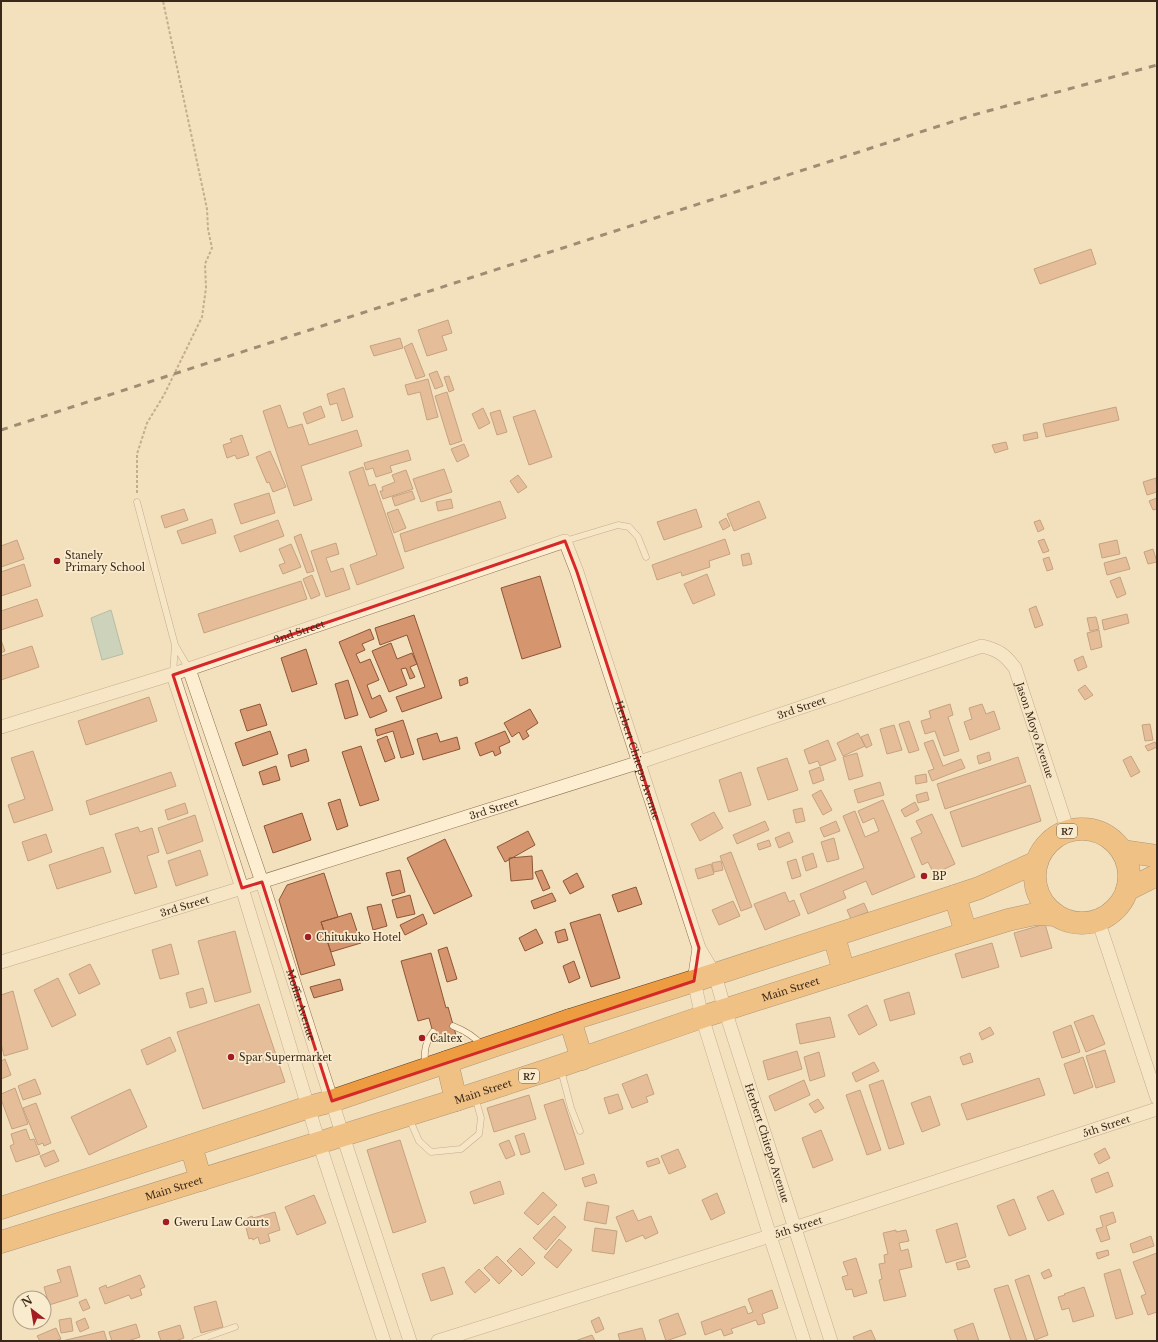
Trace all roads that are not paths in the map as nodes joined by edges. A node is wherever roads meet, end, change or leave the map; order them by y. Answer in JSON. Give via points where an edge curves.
{"nodes":[{"id":1,"x":137,"y":502,"type":"road end"},
{"id":2,"x":565,"y":541,"type":"junction"},
{"id":3,"x":646,"y":557,"type":"dead end"},
{"id":4,"x":175,"y":645,"type":"junction"},
{"id":5,"x":982,"y":646,"type":"joint"},
{"id":6,"x":190,"y":669,"type":"junction"},
{"id":7,"x":172,"y":674,"type":"junction"},
{"id":8,"x":1,"y":727,"type":"edge"},
{"id":9,"x":640,"y":762,"type":"junction"},
{"id":10,"x":1068,"y":831,"type":"junction"},
{"id":11,"x":1122,"y":851,"type":"junction"},
{"id":12,"x":1157,"y":856,"type":"edge"},
{"id":13,"x":1037,"y":862,"type":"junction"},
{"id":14,"x":1157,"y":875,"type":"edge"},
{"id":15,"x":262,"y":882,"type":"junction"},
{"id":16,"x":242,"y":888,"type":"junction"},
{"id":17,"x":1127,"y":890,"type":"junction"},
{"id":18,"x":955,"y":896,"type":"junction"},
{"id":19,"x":1056,"y":915,"type":"junction"},
{"id":20,"x":1098,"y":920,"type":"junction"},
{"id":21,"x":966,"y":933,"type":"junction"},
{"id":22,"x":834,"y":936,"type":"junction"},
{"id":23,"x":699,"y":948,"type":"junction"},
{"id":24,"x":1,"y":962,"type":"edge"},
{"id":25,"x":844,"y":972,"type":"junction"},
{"id":26,"x":715,"y":975,"type":"junction"},
{"id":27,"x":694,"y":981,"type":"junction"},
{"id":28,"x":725,"y":1010,"type":"junction"},
{"id":29,"x":702,"y":1017,"type":"junction"},
{"id":30,"x":570,"y":1020,"type":"junction"},
{"id":31,"x":453,"y":1026,"type":"dead end"},
{"id":32,"x":433,"y":1032,"type":"dead end"},
{"id":33,"x":486,"y":1049,"type":"junction"},
{"id":34,"x":582,"y":1059,"type":"junction"},
{"id":35,"x":446,"y":1062,"type":"junction"},
{"id":36,"x":560,"y":1066,"type":"junction"},
{"id":37,"x":425,"y":1068,"type":"junction"},
{"id":38,"x":465,"y":1097,"type":"junction"},
{"id":39,"x":1157,"y":1098,"type":"edge"},
{"id":40,"x":332,"y":1101,"type":"junction"},
{"id":41,"x":309,"y":1107,"type":"junction"},
{"id":42,"x":1157,"y":1109,"type":"edge"},
{"id":43,"x":408,"y":1115,"type":"junction"},
{"id":44,"x":580,"y":1130,"type":"dead end"},
{"id":45,"x":343,"y":1136,"type":"junction"},
{"id":46,"x":319,"y":1143,"type":"junction"},
{"id":47,"x":191,"y":1146,"type":"junction"},
{"id":48,"x":87,"y":1180,"type":"junction"},
{"id":49,"x":201,"y":1180,"type":"junction"},
{"id":50,"x":1,"y":1208,"type":"edge"},
{"id":51,"x":97,"y":1212,"type":"junction"},
{"id":52,"x":796,"y":1227,"type":"junction"},
{"id":53,"x":770,"y":1236,"type":"junction"},
{"id":54,"x":1,"y":1242,"type":"edge"},
{"id":55,"x":235,"y":1327,"type":"dead end"},
{"id":56,"x":195,"y":1341,"type":"edge"},
{"id":57,"x":384,"y":1341,"type":"edge"},
{"id":58,"x":410,"y":1341,"type":"edge"},
{"id":59,"x":438,"y":1341,"type":"edge"},
{"id":60,"x":804,"y":1341,"type":"edge"},
{"id":61,"x":831,"y":1341,"type":"edge"}],
"edges":[{"from":1,"to":4,"type":"lane"},
{"from":2,"to":3,"type":"lane","via":[[618,525],[624,526],[629,527],[638,537]]},
{"from":2,"to":6,"type":"street","name":"2nd Street"},
{"from":2,"to":9,"type":"street","name":"Herbert Chitepo Avenue"},
{"from":4,"to":6,"type":"lane"},
{"from":4,"to":7,"type":"lane"},
{"from":5,"to":9,"type":"street","name":"3rd Street"},
{"from":5,"to":10,"type":"street","name":"Jason Moyo Avenue","via":[[994,649],[1006,657],[1015,668]]},
{"from":6,"to":7,"type":"street","name":"2nd Street"},
{"from":6,"to":15,"type":"street","name":"Moffat Avenue"},
{"from":7,"to":8,"type":"street","name":"2nd Street"},
{"from":7,"to":16,"type":"street"},
{"from":9,"to":15,"type":"street","name":"3rd Street"},
{"from":9,"to":23,"type":"street","name":"Herbert Chitepo Avenue"},
{"from":10,"to":11,"type":"highway","number":"R7","via":[[1098,831],[1112,839]]},
{"from":10,"to":13,"type":"highway","number":"R7","via":[[1054,838]]},
{"from":11,"to":12,"type":"highway"},
{"from":11,"to":17,"type":"highway","number":"R7","via":[[1128,863]]},
{"from":13,"to":18,"type":"highway"},
{"from":13,"to":19,"type":"highway","name":"Main Street","number":"R7","via":[[1038,892]]},
{"from":14,"to":17,"type":"highway"},
{"from":15,"to":16,"type":"street","name":"3rd Street"},
{"from":15,"to":40,"type":"street","name":"Moffat Avenue"},
{"from":16,"to":24,"type":"street","name":"3rd Street"},
{"from":16,"to":41,"type":"street"},
{"from":17,"to":20,"type":"highway","number":"R7","via":[[1121,902]]},
{"from":18,"to":21,"type":"highway"},
{"from":18,"to":22,"type":"highway"},
{"from":19,"to":20,"type":"highway","name":"Main Street","number":"R7","via":[[1070,921]]},
{"from":19,"to":21,"type":"highway","name":"Main Street","number":"R7","via":[[1035,914]]},
{"from":20,"to":39,"type":"street"},
{"from":21,"to":25,"type":"highway","name":"Main Street","number":"R7"},
{"from":22,"to":25,"type":"highway"},
{"from":22,"to":26,"type":"highway"},
{"from":23,"to":26,"type":"street","name":"Herbert Chitepo Avenue"},
{"from":23,"to":27,"type":"street","name":"Herbert Chitepo Avenue"},
{"from":25,"to":28,"type":"highway","name":"Main Street","number":"R7"},
{"from":26,"to":27,"type":"highway"},
{"from":26,"to":28,"type":"street","name":"Herbert Chitepo Avenue"},
{"from":27,"to":29,"type":"street","name":"Herbert Chitepo Avenue"},
{"from":27,"to":30,"type":"highway"},
{"from":28,"to":29,"type":"highway","name":"Main Street","number":"R7"},
{"from":28,"to":52,"type":"street","name":"Herbert Chitepo Avenue"},
{"from":29,"to":34,"type":"highway","name":"Main Street","number":"R7"},
{"from":29,"to":53,"type":"street","name":"Herbert Chitepo Avenue"},
{"from":30,"to":33,"type":"highway"},
{"from":30,"to":34,"type":"highway"},
{"from":31,"to":33,"type":"lane","via":[[465,1030]]},
{"from":32,"to":37,"type":"lane","via":[[427,1039],[424,1051]]},
{"from":33,"to":35,"type":"highway"},
{"from":34,"to":36,"type":"highway","name":"Main Street","number":"R7"},
{"from":35,"to":37,"type":"highway"},
{"from":35,"to":38,"type":"highway"},
{"from":36,"to":38,"type":"highway","name":"Main Street","number":"R7"},
{"from":36,"to":44,"type":"lane","via":[[571,1108]]},
{"from":37,"to":40,"type":"highway"},
{"from":38,"to":43,"type":"highway","name":"Main Street","number":"R7"},
{"from":38,"to":43,"type":"lane","via":[[481,1118],[479,1134],[461,1149],[431,1152],[419,1142]]},
{"from":40,"to":41,"type":"highway"},
{"from":40,"to":45,"type":"street","name":"Moffat Avenue"},
{"from":41,"to":46,"type":"street"},
{"from":41,"to":47,"type":"highway"},
{"from":42,"to":52,"type":"street","name":"5th Street"},
{"from":43,"to":45,"type":"highway","name":"Main Street","number":"R7"},
{"from":45,"to":46,"type":"highway","name":"Main Street","number":"R7"},
{"from":45,"to":58,"type":"street","name":"Moffat Avenue"},
{"from":46,"to":49,"type":"highway","name":"Main Street","number":"R7"},
{"from":46,"to":57,"type":"street"},
{"from":47,"to":48,"type":"highway"},
{"from":47,"to":49,"type":"highway"},
{"from":48,"to":50,"type":"highway"},
{"from":48,"to":51,"type":"highway"},
{"from":49,"to":51,"type":"highway","name":"Main Street","number":"R7"},
{"from":51,"to":54,"type":"highway","name":"Main Street","number":"R7"},
{"from":52,"to":53,"type":"street","name":"5th Street"},
{"from":52,"to":61,"type":"street","name":"Herbert Chitepo Avenue"},
{"from":53,"to":59,"type":"street","name":"5th Street"},
{"from":53,"to":60,"type":"street","name":"Herbert Chitepo Avenue"},
{"from":55,"to":56,"type":"lane"}]}
